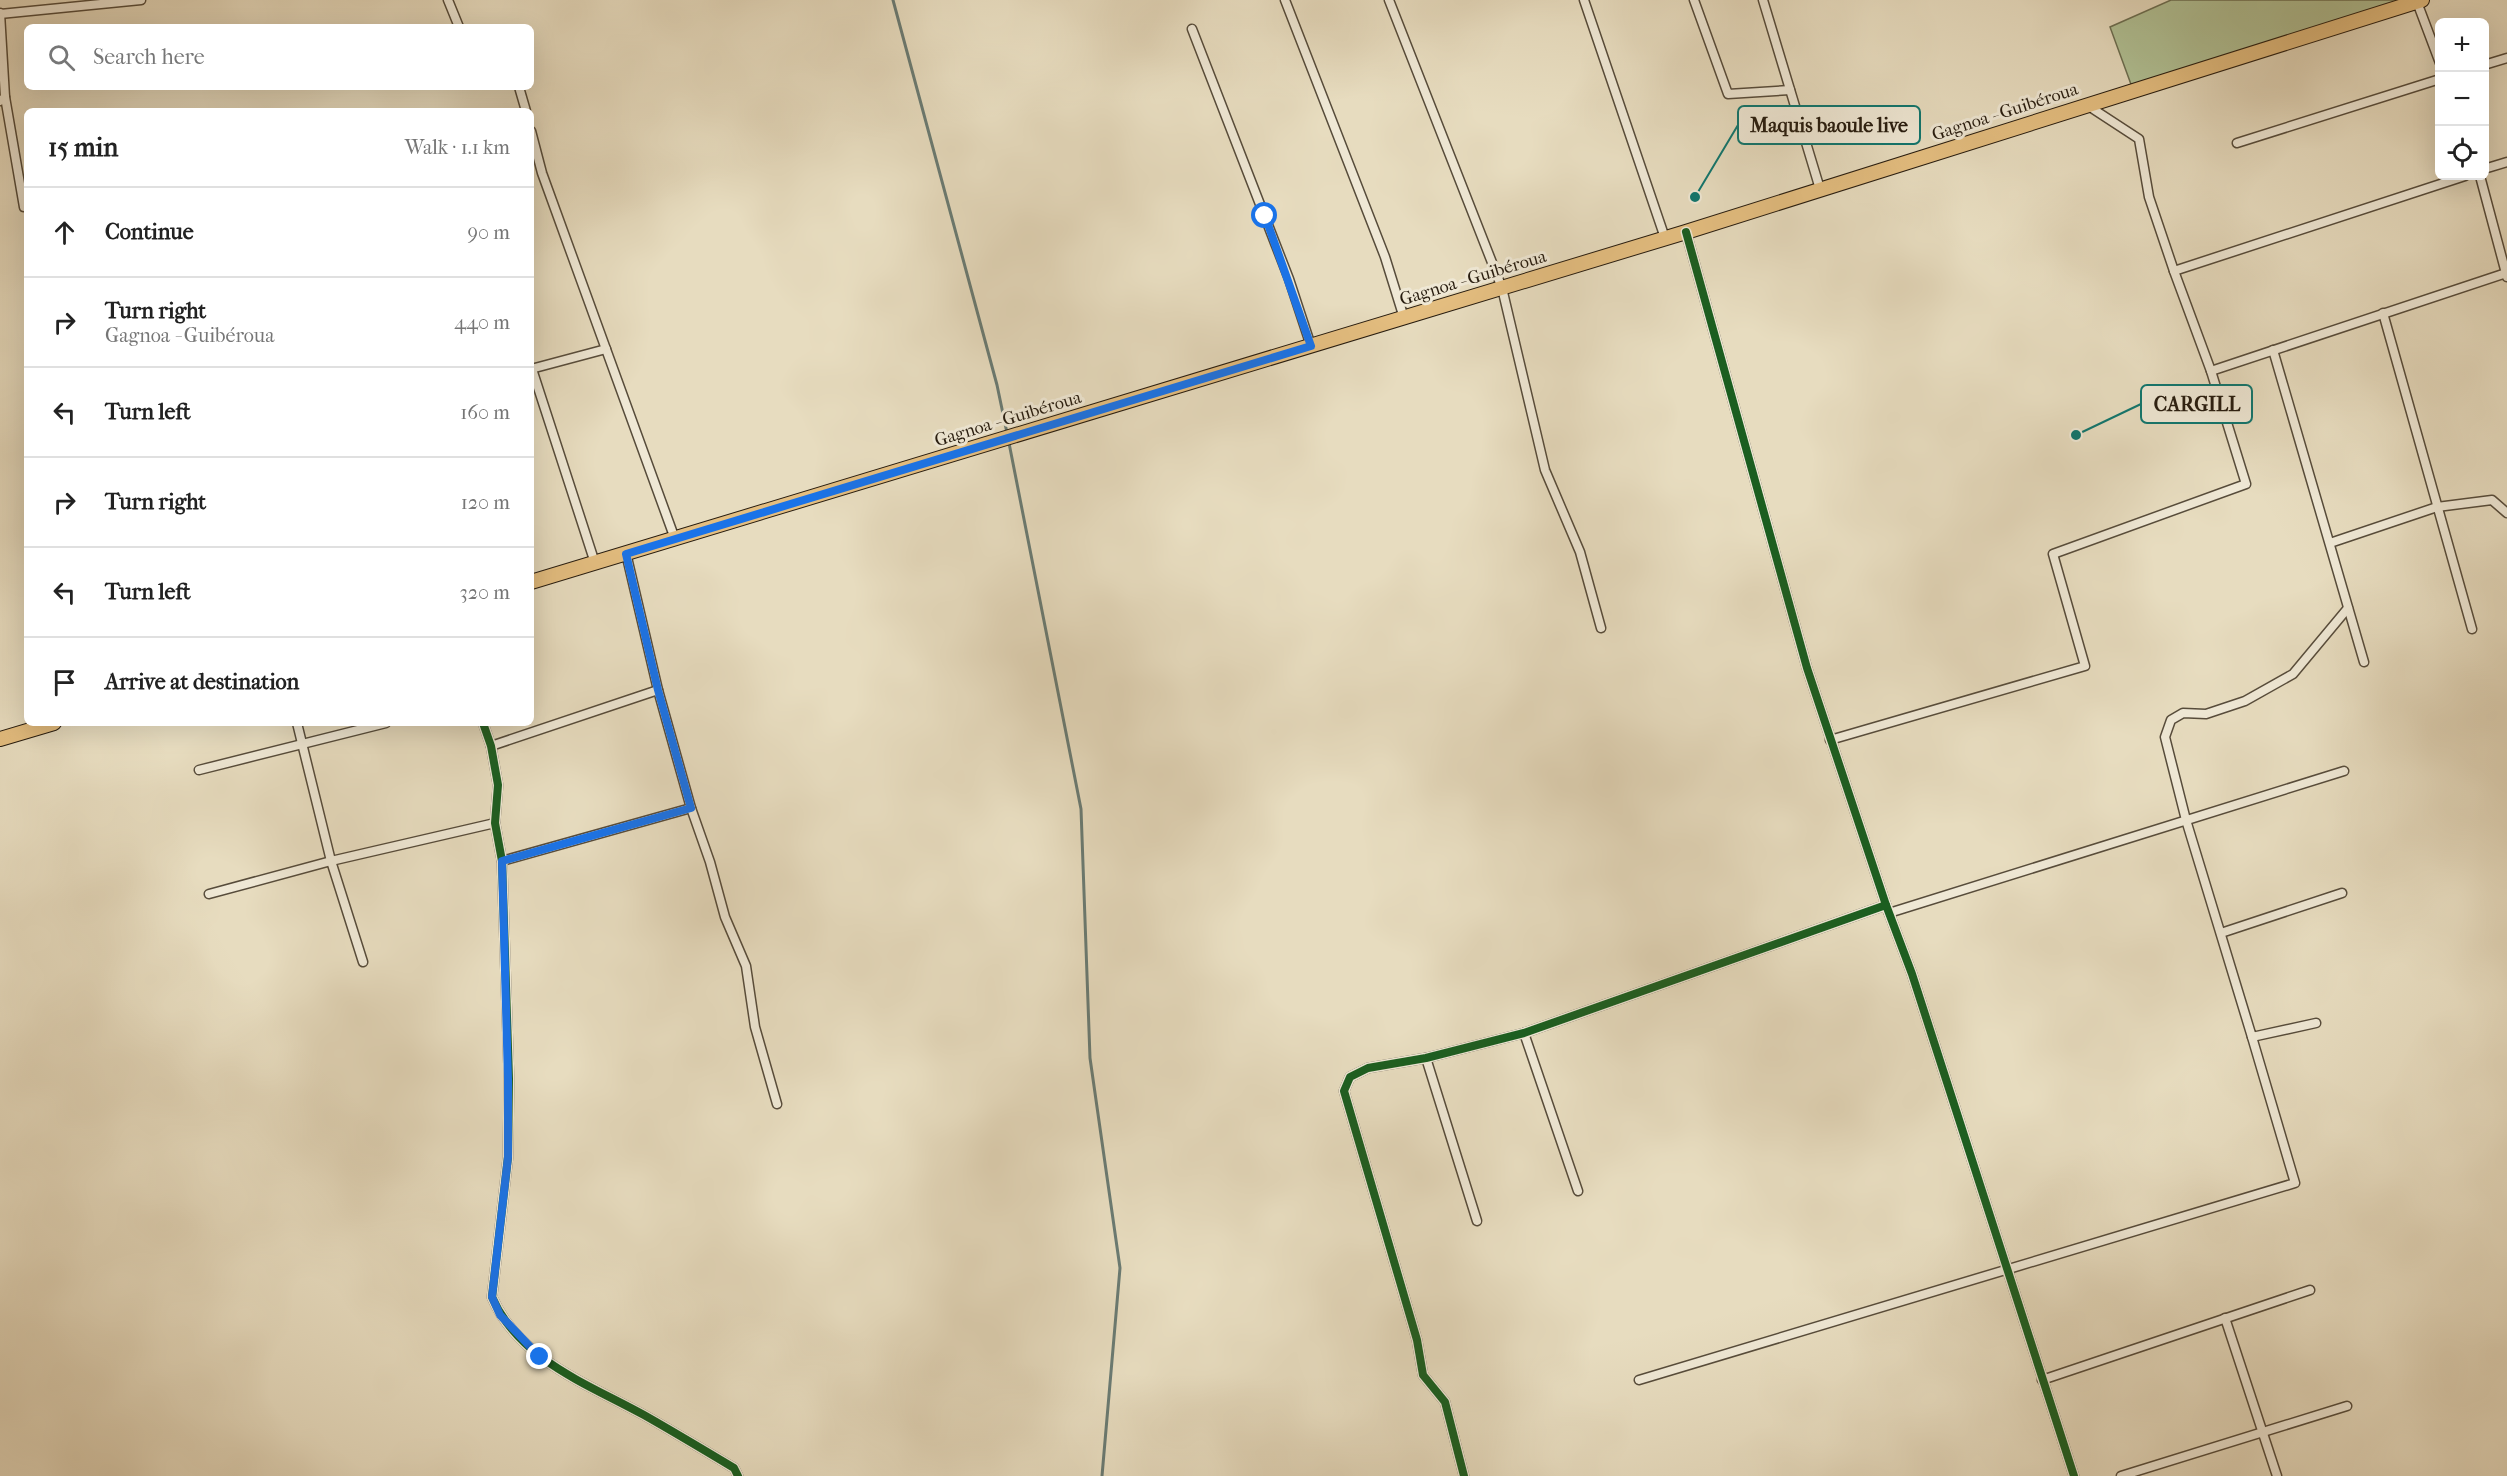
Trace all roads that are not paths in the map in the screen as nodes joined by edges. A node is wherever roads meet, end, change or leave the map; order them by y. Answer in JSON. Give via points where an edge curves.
{"nodes":[{"id":1,"x":141,"y":0,"type":"edge"},
{"id":2,"x":448,"y":0,"type":"edge"},
{"id":3,"x":1286,"y":0,"type":"edge"},
{"id":4,"x":1389,"y":0,"type":"edge"},
{"id":5,"x":1584,"y":0,"type":"edge"},
{"id":6,"x":1694,"y":0,"type":"edge"},
{"id":7,"x":1762,"y":0,"type":"edge"},
{"id":8,"x":2420,"y":1,"type":"edge"},
{"id":9,"x":0,"y":14,"type":"edge"},
{"id":10,"x":458,"y":24,"type":"edge"},
{"id":11,"x":1192,"y":29,"type":"dead end"},
{"id":12,"x":2435,"y":50,"type":"edge"},
{"id":13,"x":2507,"y":58,"type":"edge"},
{"id":14,"x":2489,"y":63,"type":"edge"},
{"id":15,"x":2435,"y":80,"type":"edge"},
{"id":16,"x":520,"y":90,"type":"edge"},
{"id":17,"x":1790,"y":90,"type":"junction"},
{"id":18,"x":3,"y":99,"type":"edge"},
{"id":19,"x":2087,"y":105,"type":"junction"},
{"id":20,"x":525,"y":108,"type":"edge"},
{"id":21,"x":534,"y":142,"type":"edge"},
{"id":22,"x":2237,"y":143,"type":"dead end"},
{"id":23,"x":2507,"y":162,"type":"edge"},
{"id":24,"x":2489,"y":167,"type":"edge"},
{"id":25,"x":542,"y":173,"type":"junction"},
{"id":26,"x":534,"y":174,"type":"edge"},
{"id":27,"x":2453,"y":180,"type":"edge"},
{"id":28,"x":2481,"y":180,"type":"edge"},
{"id":29,"x":1820,"y":189,"type":"junction"},
{"id":30,"x":24,"y":207,"type":"edge"},
{"id":31,"x":1686,"y":232,"type":"junction"},
{"id":32,"x":1665,"y":238,"type":"junction"},
{"id":33,"x":2174,"y":271,"type":"junction"},
{"id":34,"x":2506,"y":275,"type":"edge"},
{"id":35,"x":1502,"y":288,"type":"junction"},
{"id":36,"x":2383,"y":313,"type":"junction"},
{"id":37,"x":1404,"y":318,"type":"junction"},
{"id":38,"x":1311,"y":346,"type":"junction"},
{"id":39,"x":606,"y":349,"type":"junction"},
{"id":40,"x":2273,"y":350,"type":"junction"},
{"id":41,"x":534,"y":368,"type":"edge"},
{"id":42,"x":2211,"y":370,"type":"junction"},
{"id":43,"x":534,"y":378,"type":"edge"},
{"id":44,"x":2437,"y":507,"type":"junction"},
{"id":45,"x":2507,"y":513,"type":"edge"},
{"id":46,"x":675,"y":539,"type":"junction"},
{"id":47,"x":2330,"y":543,"type":"junction"},
{"id":48,"x":626,"y":554,"type":"junction"},
{"id":49,"x":595,"y":562,"type":"junction"},
{"id":50,"x":534,"y":581,"type":"edge"},
{"id":51,"x":2348,"y":608,"type":"junction"},
{"id":52,"x":1601,"y":628,"type":"dead end"},
{"id":53,"x":2472,"y":629,"type":"dead end"},
{"id":54,"x":2364,"y":662,"type":"dead end"},
{"id":55,"x":658,"y":690,"type":"junction"},
{"id":56,"x":44,"y":726,"type":"edge"},
{"id":57,"x":298,"y":726,"type":"edge"},
{"id":58,"x":375,"y":726,"type":"edge"},
{"id":59,"x":484,"y":726,"type":"edge"},
{"id":60,"x":0,"y":739,"type":"edge"},
{"id":61,"x":1830,"y":741,"type":"junction"},
{"id":62,"x":302,"y":745,"type":"junction"},
{"id":63,"x":491,"y":746,"type":"junction"},
{"id":64,"x":200,"y":770,"type":"dead end"},
{"id":65,"x":2344,"y":771,"type":"dead end"},
{"id":66,"x":691,"y":808,"type":"junction"},
{"id":67,"x":2186,"y":820,"type":"junction"},
{"id":68,"x":495,"y":823,"type":"junction"},
{"id":69,"x":331,"y":861,"type":"junction"},
{"id":70,"x":502,"y":861,"type":"junction"},
{"id":71,"x":2342,"y":893,"type":"dead end"},
{"id":72,"x":209,"y":894,"type":"dead end"},
{"id":73,"x":1888,"y":909,"type":"junction"},
{"id":74,"x":2221,"y":933,"type":"junction"},
{"id":75,"x":363,"y":962,"type":"dead end"},
{"id":76,"x":2316,"y":1023,"type":"dead end"},
{"id":77,"x":1524,"y":1033,"type":"junction"},
{"id":78,"x":2252,"y":1037,"type":"junction"},
{"id":79,"x":1426,"y":1058,"type":"junction"},
{"id":80,"x":777,"y":1104,"type":"dead end"},
{"id":81,"x":1578,"y":1191,"type":"dead end"},
{"id":82,"x":1477,"y":1221,"type":"dead end"},
{"id":83,"x":2007,"y":1270,"type":"junction"},
{"id":84,"x":2310,"y":1290,"type":"dead end"},
{"id":85,"x":2225,"y":1318,"type":"junction"},
{"id":86,"x":1639,"y":1380,"type":"dead end"},
{"id":87,"x":2042,"y":1380,"type":"junction"},
{"id":88,"x":2347,"y":1406,"type":"dead end"},
{"id":89,"x":2262,"y":1432,"type":"junction"},
{"id":90,"x":738,"y":1476,"type":"edge"},
{"id":91,"x":1464,"y":1476,"type":"edge"},
{"id":92,"x":2074,"y":1476,"type":"edge"},
{"id":93,"x":2121,"y":1476,"type":"edge"},
{"id":94,"x":2277,"y":1476,"type":"edge"}],
"edges":[{"from":1,"to":9,"type":"street"},
{"from":2,"to":10,"type":"street"},
{"from":3,"to":37,"type":"street","via":[[1385,257]]},
{"from":4,"to":35,"type":"street"},
{"from":5,"to":32,"type":"street"},
{"from":6,"to":17,"type":"street","via":[[1728,94]]},
{"from":7,"to":17,"type":"street"},
{"from":8,"to":12,"type":"street"},
{"from":8,"to":19,"type":"main road","name":"Gagnoa - Guibéroua"},
{"from":9,"to":18,"type":"street"},
{"from":11,"to":38,"type":"street"},
{"from":13,"to":14,"type":"street"},
{"from":15,"to":22,"type":"street"},
{"from":16,"to":20,"type":"street"},
{"from":17,"to":29,"type":"street"},
{"from":18,"to":30,"type":"street"},
{"from":19,"to":29,"type":"main road","name":"Gagnoa - Guibéroua"},
{"from":19,"to":33,"type":"street","via":[[2139,139],[2149,196]]},
{"from":21,"to":25,"type":"street"},
{"from":23,"to":24,"type":"street"},
{"from":25,"to":26,"type":"street"},
{"from":25,"to":39,"type":"street"},
{"from":27,"to":33,"type":"street"},
{"from":28,"to":34,"type":"street"},
{"from":29,"to":31,"type":"main road","name":"Gagnoa - Guibéroua"},
{"from":31,"to":32,"type":"main road","name":"Gagnoa - Guibéroua"},
{"from":31,"to":61,"type":"street"},
{"from":32,"to":35,"type":"main road","name":"Gagnoa - Guibéroua"},
{"from":33,"to":42,"type":"street"},
{"from":34,"to":36,"type":"street"},
{"from":35,"to":37,"type":"main road","name":"Gagnoa - Guibéroua"},
{"from":35,"to":52,"type":"street","via":[[1545,470],[1581,552]]},
{"from":36,"to":40,"type":"street"},
{"from":36,"to":44,"type":"street"},
{"from":37,"to":38,"type":"main road","name":"Gagnoa - Guibéroua"},
{"from":38,"to":46,"type":"main road","name":"Gagnoa - Guibéroua"},
{"from":39,"to":41,"type":"street"},
{"from":39,"to":46,"type":"street"},
{"from":40,"to":42,"type":"street"},
{"from":40,"to":47,"type":"street"},
{"from":42,"to":61,"type":"street","via":[[2247,484],[2053,554],[2085,666]]},
{"from":43,"to":49,"type":"street"},
{"from":44,"to":45,"type":"street","via":[[2492,500]]},
{"from":44,"to":47,"type":"street"},
{"from":44,"to":53,"type":"street"},
{"from":46,"to":48,"type":"main road","name":"Gagnoa - Guibéroua"},
{"from":47,"to":51,"type":"street"},
{"from":48,"to":49,"type":"main road","name":"Gagnoa - Guibéroua"},
{"from":48,"to":55,"type":"street"},
{"from":49,"to":50,"type":"main road","name":"Gagnoa - Guibéroua"},
{"from":51,"to":54,"type":"street"},
{"from":51,"to":67,"type":"street","via":[[2293,674],[2245,701],[2206,714],[2184,713],[2171,720],[2165,737]]},
{"from":55,"to":63,"type":"street"},
{"from":55,"to":66,"type":"street"},
{"from":56,"to":60,"type":"main road"},
{"from":57,"to":62,"type":"street"},
{"from":58,"to":62,"type":"street"},
{"from":59,"to":63,"type":"street"},
{"from":61,"to":73,"type":"street"},
{"from":62,"to":64,"type":"street"},
{"from":62,"to":69,"type":"street"},
{"from":63,"to":68,"type":"street","via":[[498,785]]},
{"from":65,"to":67,"type":"street"},
{"from":66,"to":70,"type":"street"},
{"from":66,"to":80,"type":"street","via":[[725,917],[746,966],[755,1027]]},
{"from":67,"to":73,"type":"street"},
{"from":67,"to":74,"type":"street"},
{"from":68,"to":69,"type":"street"},
{"from":68,"to":70,"type":"street"},
{"from":69,"to":72,"type":"street"},
{"from":69,"to":75,"type":"street"},
{"from":70,"to":90,"type":"street","via":[[508,1157],[492,1297],[500,1315],[540,1357],[734,1468]]},
{"from":71,"to":74,"type":"street"},
{"from":73,"to":77,"type":"street"},
{"from":73,"to":83,"type":"street"},
{"from":74,"to":78,"type":"street"},
{"from":76,"to":78,"type":"street"},
{"from":77,"to":79,"type":"street"},
{"from":77,"to":81,"type":"street"},
{"from":78,"to":83,"type":"street","via":[[2295,1182]]},
{"from":79,"to":82,"type":"street"},
{"from":79,"to":91,"type":"street","via":[[1368,1068],[1350,1077],[1344,1091],[1417,1340],[1423,1375],[1445,1402]]},
{"from":83,"to":86,"type":"street"},
{"from":83,"to":87,"type":"street"},
{"from":84,"to":85,"type":"street"},
{"from":85,"to":87,"type":"street"},
{"from":85,"to":89,"type":"street"},
{"from":87,"to":92,"type":"street"},
{"from":88,"to":89,"type":"street"},
{"from":89,"to":93,"type":"street"},
{"from":89,"to":94,"type":"street"}]}
